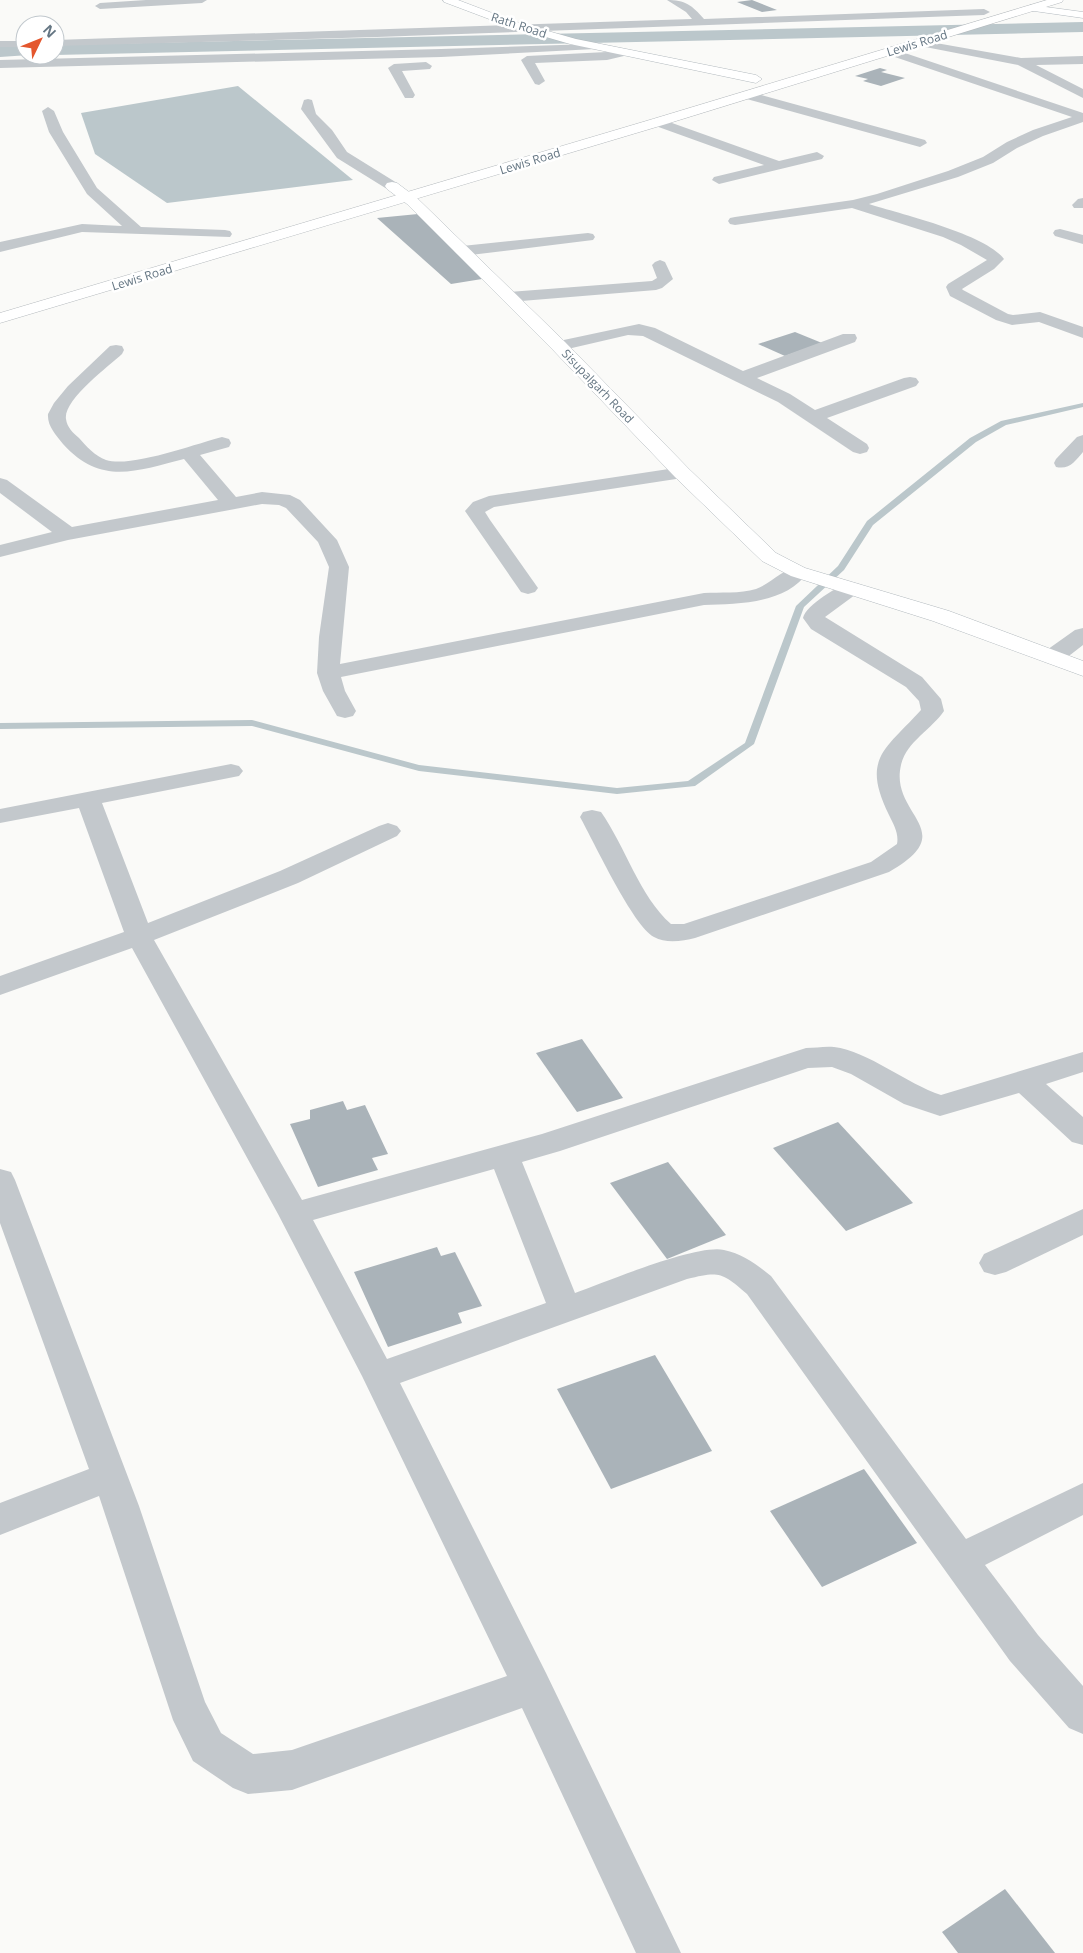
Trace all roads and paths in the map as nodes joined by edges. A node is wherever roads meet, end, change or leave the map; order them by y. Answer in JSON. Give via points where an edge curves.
{"nodes":[{"id":1,"x":202,"y":0,"type":"edge"},
{"id":2,"x":448,"y":0,"type":"edge"},
{"id":3,"x":672,"y":0,"type":"edge"},
{"id":4,"x":1058,"y":0,"type":"edge"},
{"id":5,"x":1029,"y":4,"type":"edge"},
{"id":6,"x":100,"y":6,"type":"dead end"},
{"id":7,"x":806,"y":6,"type":"dead end"},
{"id":8,"x":846,"y":6,"type":"dead end"},
{"id":9,"x":1083,"y":16,"type":"edge"},
{"id":10,"x":861,"y":17,"type":"junction"},
{"id":11,"x":985,"y":17,"type":"junction"},
{"id":12,"x":697,"y":18,"type":"junction"},
{"id":13,"x":837,"y":18,"type":"junction"},
{"id":14,"x":509,"y":23,"type":"junction"},
{"id":15,"x":529,"y":29,"type":"junction"},
{"id":16,"x":925,"y":41,"type":"junction"},
{"id":17,"x":65,"y":43,"type":"edge"},
{"id":18,"x":0,"y":44,"type":"edge"},
{"id":19,"x":15,"y":44,"type":"edge"},
{"id":20,"x":591,"y":46,"type":"junction"},
{"id":21,"x":520,"y":50,"type":"junction"},
{"id":22,"x":890,"y":52,"type":"junction"},
{"id":23,"x":624,"y":53,"type":"junction"},
{"id":24,"x":527,"y":60,"type":"junction"},
{"id":25,"x":1083,"y":60,"type":"edge"},
{"id":26,"x":1022,"y":62,"type":"junction"},
{"id":27,"x":0,"y":64,"type":"edge"},
{"id":28,"x":768,"y":79,"type":"junction"},
{"id":29,"x":539,"y":81,"type":"dead end"},
{"id":30,"x":1083,"y":86,"type":"edge"},
{"id":31,"x":1069,"y":87,"type":"junction"},
{"id":32,"x":1083,"y":94,"type":"edge"},
{"id":33,"x":408,"y":95,"type":"dead end"},
{"id":34,"x":747,"y":95,"type":"junction"},
{"id":35,"x":308,"y":103,"type":"dead end"},
{"id":36,"x":48,"y":112,"type":"dead end"},
{"id":37,"x":1083,"y":118,"type":"edge"},
{"id":38,"x":658,"y":122,"type":"junction"},
{"id":39,"x":920,"y":143,"type":"dead end"},
{"id":40,"x":817,"y":156,"type":"dead end"},
{"id":41,"x":777,"y":165,"type":"junction"},
{"id":42,"x":438,"y":173,"type":"dead end"},
{"id":43,"x":719,"y":180,"type":"dead end"},
{"id":44,"x":392,"y":186,"type":"junction"},
{"id":45,"x":409,"y":189,"type":"junction"},
{"id":46,"x":374,"y":191,"type":"dead end"},
{"id":47,"x":853,"y":204,"type":"junction"},
{"id":48,"x":735,"y":221,"type":"dead end"},
{"id":49,"x":137,"y":231,"type":"junction"},
{"id":50,"x":230,"y":233,"type":"joint"},
{"id":51,"x":1060,"y":233,"type":"dead end"},
{"id":52,"x":588,"y":237,"type":"dead end"},
{"id":53,"x":1083,"y":240,"type":"edge"},
{"id":54,"x":0,"y":248,"type":"edge"},
{"id":55,"x":178,"y":248,"type":"dead end"},
{"id":56,"x":462,"y":251,"type":"junction"},
{"id":57,"x":660,"y":265,"type":"dead end"},
{"id":58,"x":509,"y":297,"type":"junction"},
{"id":59,"x":0,"y":318,"type":"edge"},
{"id":60,"x":1083,"y":333,"type":"edge"},
{"id":61,"x":849,"y":338,"type":"dead end"},
{"id":62,"x":559,"y":346,"type":"junction"},
{"id":63,"x":116,"y":350,"type":"dead end"},
{"id":64,"x":744,"y":377,"type":"junction"},
{"id":65,"x":910,"y":382,"type":"dead end"},
{"id":66,"x":814,"y":417,"type":"junction"},
{"id":67,"x":1083,"y":441,"type":"edge"},
{"id":68,"x":222,"y":443,"type":"dead end"},
{"id":69,"x":860,"y":448,"type":"dead end"},
{"id":70,"x":188,"y":452,"type":"junction"},
{"id":71,"x":1063,"y":463,"type":"dead end"},
{"id":72,"x":682,"y":473,"type":"junction"},
{"id":73,"x":0,"y":484,"type":"edge"},
{"id":74,"x":231,"y":504,"type":"junction"},
{"id":75,"x":68,"y":534,"type":"junction"},
{"id":76,"x":0,"y":551,"type":"edge"},
{"id":77,"x":804,"y":574,"type":"junction"},
{"id":78,"x":847,"y":587,"type":"junction"},
{"id":79,"x":528,"y":588,"type":"dead end"},
{"id":80,"x":1083,"y":635,"type":"edge"},
{"id":81,"x":1052,"y":657,"type":"junction"},
{"id":82,"x":1083,"y":669,"type":"edge"},
{"id":83,"x":328,"y":673,"type":"junction"},
{"id":84,"x":345,"y":712,"type":"dead end"},
{"id":85,"x":230,"y":771,"type":"dead end"},
{"id":86,"x":88,"y":798,"type":"junction"},
{"id":87,"x":0,"y":816,"type":"edge"},
{"id":88,"x":592,"y":817,"type":"dead end"},
{"id":89,"x":388,"y":831,"type":"dead end"},
{"id":90,"x":139,"y":936,"type":"junction"},
{"id":91,"x":0,"y":986,"type":"edge"},
{"id":92,"x":1083,"y":1062,"type":"edge"},
{"id":93,"x":1024,"y":1081,"type":"junction"},
{"id":94,"x":1083,"y":1134,"type":"edge"},
{"id":95,"x":504,"y":1156,"type":"junction"},
{"id":96,"x":0,"y":1180,"type":"edge"},
{"id":97,"x":294,"y":1214,"type":"junction"},
{"id":98,"x":1083,"y":1221,"type":"edge"},
{"id":99,"x":995,"y":1263,"type":"dead end"},
{"id":100,"x":565,"y":1310,"type":"junction"},
{"id":101,"x":379,"y":1376,"type":"junction"},
{"id":102,"x":109,"y":1477,"type":"junction"},
{"id":103,"x":1083,"y":1498,"type":"edge"},
{"id":104,"x":0,"y":1519,"type":"edge"},
{"id":105,"x":958,"y":1560,"type":"junction"},
{"id":106,"x":532,"y":1686,"type":"junction"},
{"id":107,"x":1083,"y":1715,"type":"edge"},
{"id":108,"x":660,"y":1953,"type":"edge"}],
"edges":[{"from":1,"to":6,"type":"street"},
{"from":2,"to":14,"type":"main road","name":"Rath Road"},
{"from":3,"to":12,"type":"street"},
{"from":4,"to":5,"type":"main road","name":"Lewis Road"},
{"from":5,"to":9,"type":"main road"},
{"from":5,"to":11,"type":"main road","name":"Lewis Road"},
{"from":7,"to":13,"type":"street"},
{"from":8,"to":10,"type":"street"},
{"from":10,"to":11,"type":"street"},
{"from":10,"to":13,"type":"street"},
{"from":11,"to":16,"type":"main road","name":"Lewis Road"},
{"from":11,"to":28,"type":"main road","name":"Lewis Road","via":[[958,19]]},
{"from":12,"to":13,"type":"street"},
{"from":12,"to":14,"type":"street"},
{"from":12,"to":15,"type":"street"},
{"from":14,"to":15,"type":"main road","name":"Rath Road"},
{"from":15,"to":17,"type":"street"},
{"from":15,"to":20,"type":"main road","name":"Rath Road"},
{"from":16,"to":22,"type":"main road","name":"Lewis Road"},
{"from":16,"to":26,"type":"street"},
{"from":18,"to":19,"type":"street"},
{"from":20,"to":21,"type":"street"},
{"from":20,"to":23,"type":"main road","name":"Rath Road"},
{"from":21,"to":24,"type":"street"},
{"from":21,"to":27,"type":"street"},
{"from":22,"to":28,"type":"main road","name":"Lewis Road"},
{"from":22,"to":37,"type":"street"},
{"from":23,"to":24,"type":"street"},
{"from":23,"to":28,"type":"main road","name":"Rath Road"},
{"from":24,"to":29,"type":"street"},
{"from":24,"to":33,"type":"street","via":[[394,68]]},
{"from":25,"to":26,"type":"street"},
{"from":26,"to":31,"type":"street"},
{"from":28,"to":34,"type":"main road","name":"Lewis Road"},
{"from":28,"to":42,"type":"main road","name":"Lewis Road"},
{"from":30,"to":31,"type":"street"},
{"from":31,"to":32,"type":"street"},
{"from":34,"to":38,"type":"main road","name":"Lewis Road"},
{"from":34,"to":39,"type":"street"},
{"from":35,"to":44,"type":"street","via":[[310,116],[342,155]]},
{"from":36,"to":49,"type":"street","via":[[56,132],[92,192]]},
{"from":37,"to":47,"type":"street","via":[[1038,133],[988,160],[953,174]]},
{"from":38,"to":41,"type":"street"},
{"from":38,"to":45,"type":"main road","name":"Lewis Road"},
{"from":40,"to":41,"type":"street"},
{"from":41,"to":43,"type":"street"},
{"from":44,"to":45,"type":"main road","name":"Sisupalgarh Road"},
{"from":44,"to":46,"type":"main road"},
{"from":45,"to":56,"type":"main road","name":"Sisupalgarh Road"},
{"from":45,"to":59,"type":"main road","name":"Lewis Road"},
{"from":47,"to":48,"type":"street"},
{"from":47,"to":60,"type":"street","via":[[950,236],[985,250],[996,259],[954,287],[956,293],[1002,318],[1040,317]]},
{"from":49,"to":50,"type":"street"},
{"from":49,"to":54,"type":"street","via":[[82,228]]},
{"from":50,"to":55,"type":"main road","name":"Lewis Road"},
{"from":51,"to":53,"type":"street"},
{"from":52,"to":56,"type":"street"},
{"from":56,"to":58,"type":"main road","name":"Sisupalgarh Road"},
{"from":57,"to":58,"type":"street","via":[[665,279],[656,286]]},
{"from":58,"to":62,"type":"main road","name":"Sisupalgarh Road"},
{"from":61,"to":64,"type":"street"},
{"from":62,"to":64,"type":"street","via":[[639,329]]},
{"from":62,"to":72,"type":"main road","name":"Sisupalgarh Road"},
{"from":63,"to":70,"type":"street","via":[[64,400],[57,415],[58,426],[87,458],[102,465],[118,467]]},
{"from":64,"to":66,"type":"street"},
{"from":65,"to":66,"type":"street"},
{"from":66,"to":69,"type":"street"},
{"from":67,"to":71,"type":"street"},
{"from":68,"to":70,"type":"street"},
{"from":70,"to":74,"type":"street"},
{"from":72,"to":77,"type":"main road","name":"Sisupalgarh Road","via":[[769,557]]},
{"from":72,"to":79,"type":"street","via":[[480,506],[475,511]]},
{"from":73,"to":75,"type":"street"},
{"from":74,"to":75,"type":"street"},
{"from":74,"to":83,"type":"street","via":[[262,498],[283,499],[293,504],[327,540],[338,567]]},
{"from":75,"to":76,"type":"street"},
{"from":77,"to":78,"type":"main road","name":"Sisupalgarh Road"},
{"from":77,"to":83,"type":"street","via":[[757,596],[704,599]]},
{"from":78,"to":81,"type":"main road","name":"Sisupalgarh Road","via":[[941,616]]},
{"from":78,"to":88,"type":"street","via":[[815,613],[814,618],[914,682],[930,699],[933,711],[902,740],[889,765],[888,786],[910,833],[910,842],[902,854],[880,866],[686,932],[665,932],[653,924],[642,907]]},
{"from":80,"to":81,"type":"street"},
{"from":81,"to":82,"type":"main road","name":"Sisupalgarh Road"},
{"from":83,"to":84,"type":"street"},
{"from":85,"to":86,"type":"street"},
{"from":86,"to":87,"type":"street"},
{"from":86,"to":90,"type":"street"},
{"from":89,"to":90,"type":"street","via":[[288,877]]},
{"from":90,"to":91,"type":"street"},
{"from":90,"to":97,"type":"street"},
{"from":92,"to":93,"type":"street"},
{"from":93,"to":94,"type":"street"},
{"from":93,"to":95,"type":"street","via":[[940,1106],[914,1097],[860,1067],[834,1057],[806,1058]]},
{"from":95,"to":97,"type":"street"},
{"from":95,"to":100,"type":"street"},
{"from":96,"to":102,"type":"street"},
{"from":97,"to":101,"type":"street"},
{"from":98,"to":99,"type":"street"},
{"from":100,"to":101,"type":"street"},
{"from":100,"to":105,"type":"street","via":[[682,1268],[715,1260],[739,1268],[759,1285]]},
{"from":101,"to":106,"type":"street"},
{"from":102,"to":104,"type":"street"},
{"from":102,"to":106,"type":"street","via":[[187,1707],[207,1747],[248,1774],[292,1770]]},
{"from":103,"to":105,"type":"street"},
{"from":105,"to":107,"type":"street","via":[[1024,1648]]},
{"from":106,"to":108,"type":"street"}]}
